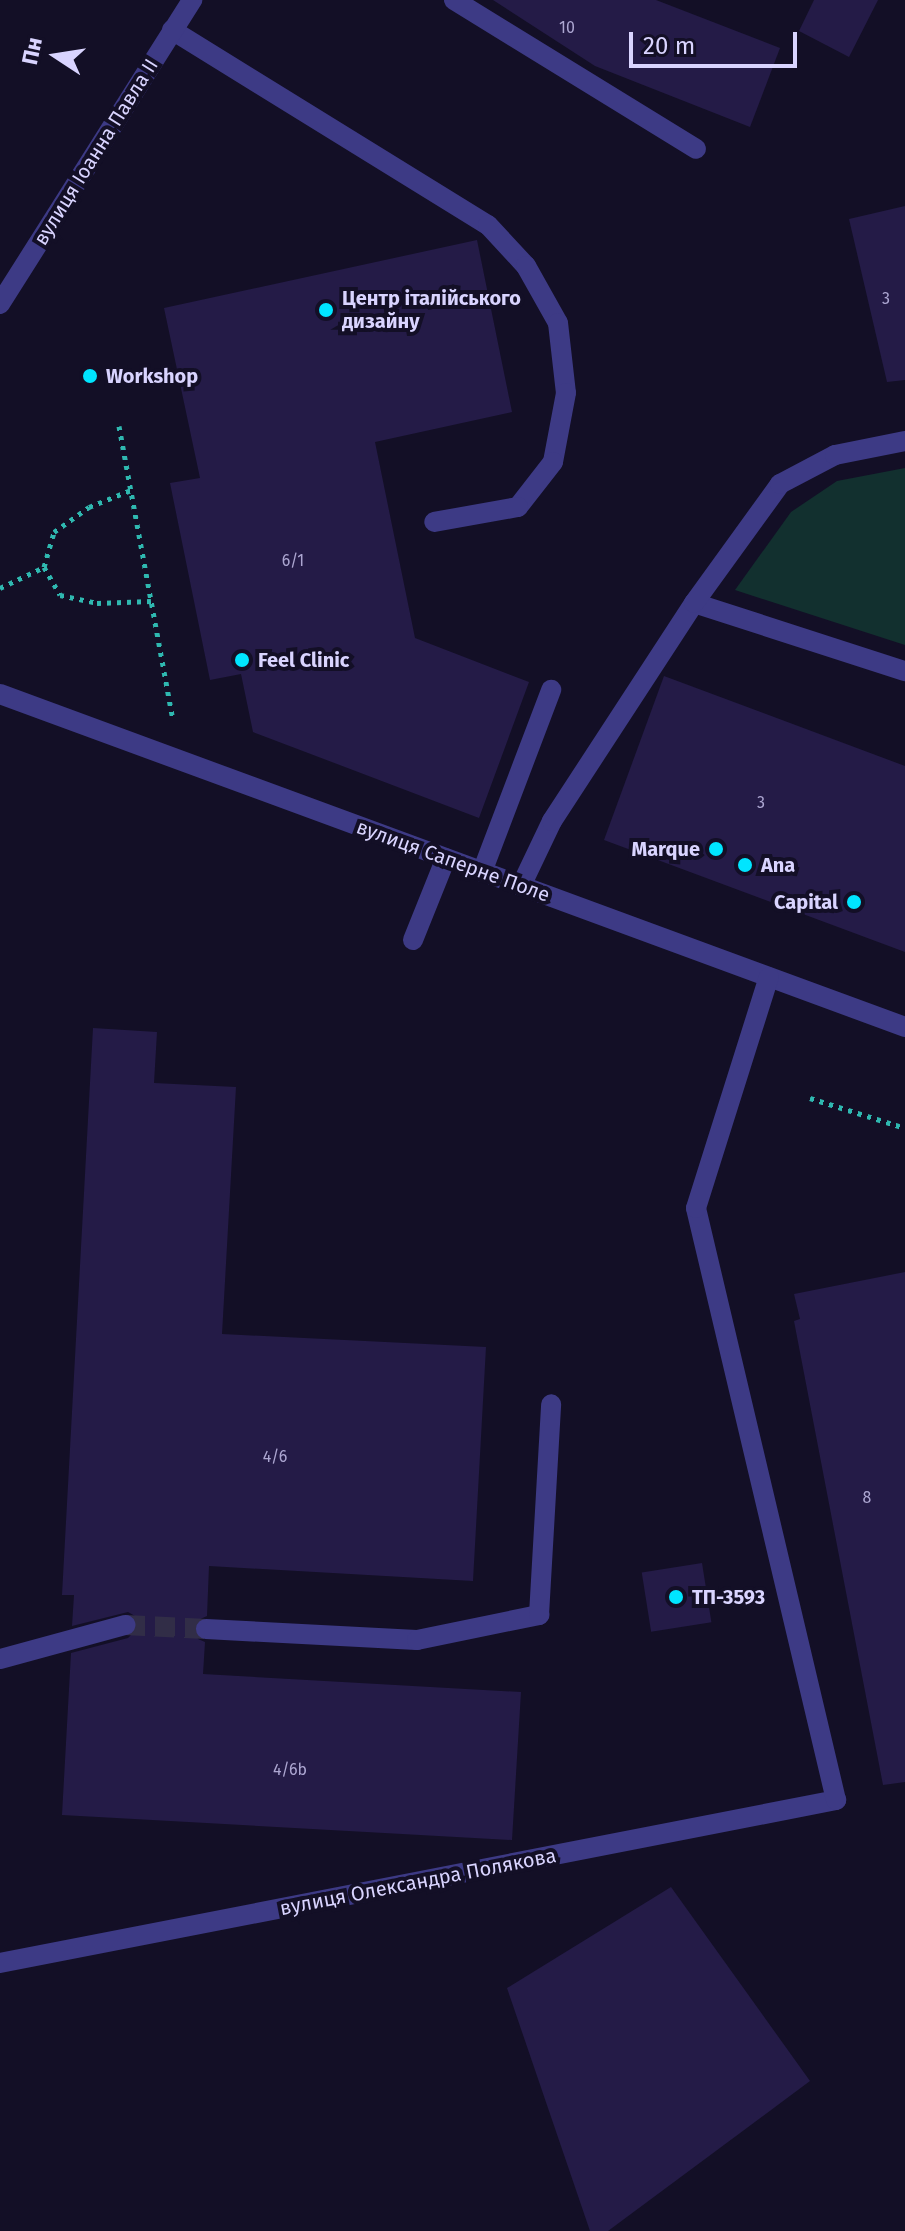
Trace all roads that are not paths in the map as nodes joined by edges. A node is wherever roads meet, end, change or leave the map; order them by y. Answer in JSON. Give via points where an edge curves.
{"nodes":[{"id":1,"x":192,"y":0,"type":"edge"},
{"id":2,"x":454,"y":0,"type":"edge"},
{"id":3,"x":172,"y":30,"type":"junction"},
{"id":4,"x":696,"y":149,"type":"dead end"},
{"id":5,"x":0,"y":304,"type":"edge"},
{"id":6,"x":905,"y":441,"type":"edge"},
{"id":7,"x":434,"y":522,"type":"dead end"},
{"id":8,"x":694,"y":603,"type":"junction"},
{"id":9,"x":905,"y":671,"type":"edge"},
{"id":10,"x":551,"y":690,"type":"dead end"},
{"id":11,"x":0,"y":694,"type":"edge"},
{"id":12,"x":446,"y":858,"type":"junction"},
{"id":13,"x":482,"y":872,"type":"junction"},
{"id":14,"x":521,"y":886,"type":"junction"},
{"id":15,"x":413,"y":940,"type":"dead end"},
{"id":16,"x":769,"y":977,"type":"junction"},
{"id":17,"x":905,"y":1027,"type":"edge"},
{"id":18,"x":551,"y":1404,"type":"dead end"},
{"id":19,"x":125,"y":1625,"type":"tunnel mouth"},
{"id":20,"x":206,"y":1629,"type":"tunnel mouth"},
{"id":21,"x":0,"y":1659,"type":"edge"},
{"id":22,"x":0,"y":1963,"type":"edge"}],
"edges":[{"from":1,"to":3,"type":"street","name":"вулиця Іоанна Павла II"},
{"from":2,"to":4,"type":"street"},
{"from":3,"to":5,"type":"street","name":"вулиця Іоанна Павла II"},
{"from":3,"to":7,"type":"street","via":[[488,225],[526,266],[558,323],[566,393],[553,462],[518,507]]},
{"from":6,"to":8,"type":"street","via":[[835,455],[780,484]]},
{"from":8,"to":9,"type":"street"},
{"from":8,"to":14,"type":"street","via":[[552,821]]},
{"from":10,"to":13,"type":"street"},
{"from":11,"to":12,"type":"street","name":"вулиця Саперне Поле"},
{"from":12,"to":13,"type":"street","name":"вулиця Саперне Поле"},
{"from":12,"to":15,"type":"street"},
{"from":13,"to":14,"type":"street","name":"вулиця Саперне Поле"},
{"from":14,"to":16,"type":"street","name":"вулиця Саперне Поле"},
{"from":16,"to":17,"type":"street","name":"вулиця Саперне Поле"},
{"from":16,"to":22,"type":"street","name":"вулиця Олександра Полякова","via":[[696,1208],[836,1800]]},
{"from":18,"to":20,"type":"street","via":[[539,1615],[417,1640]]},
{"from":19,"to":21,"type":"street"}]}
